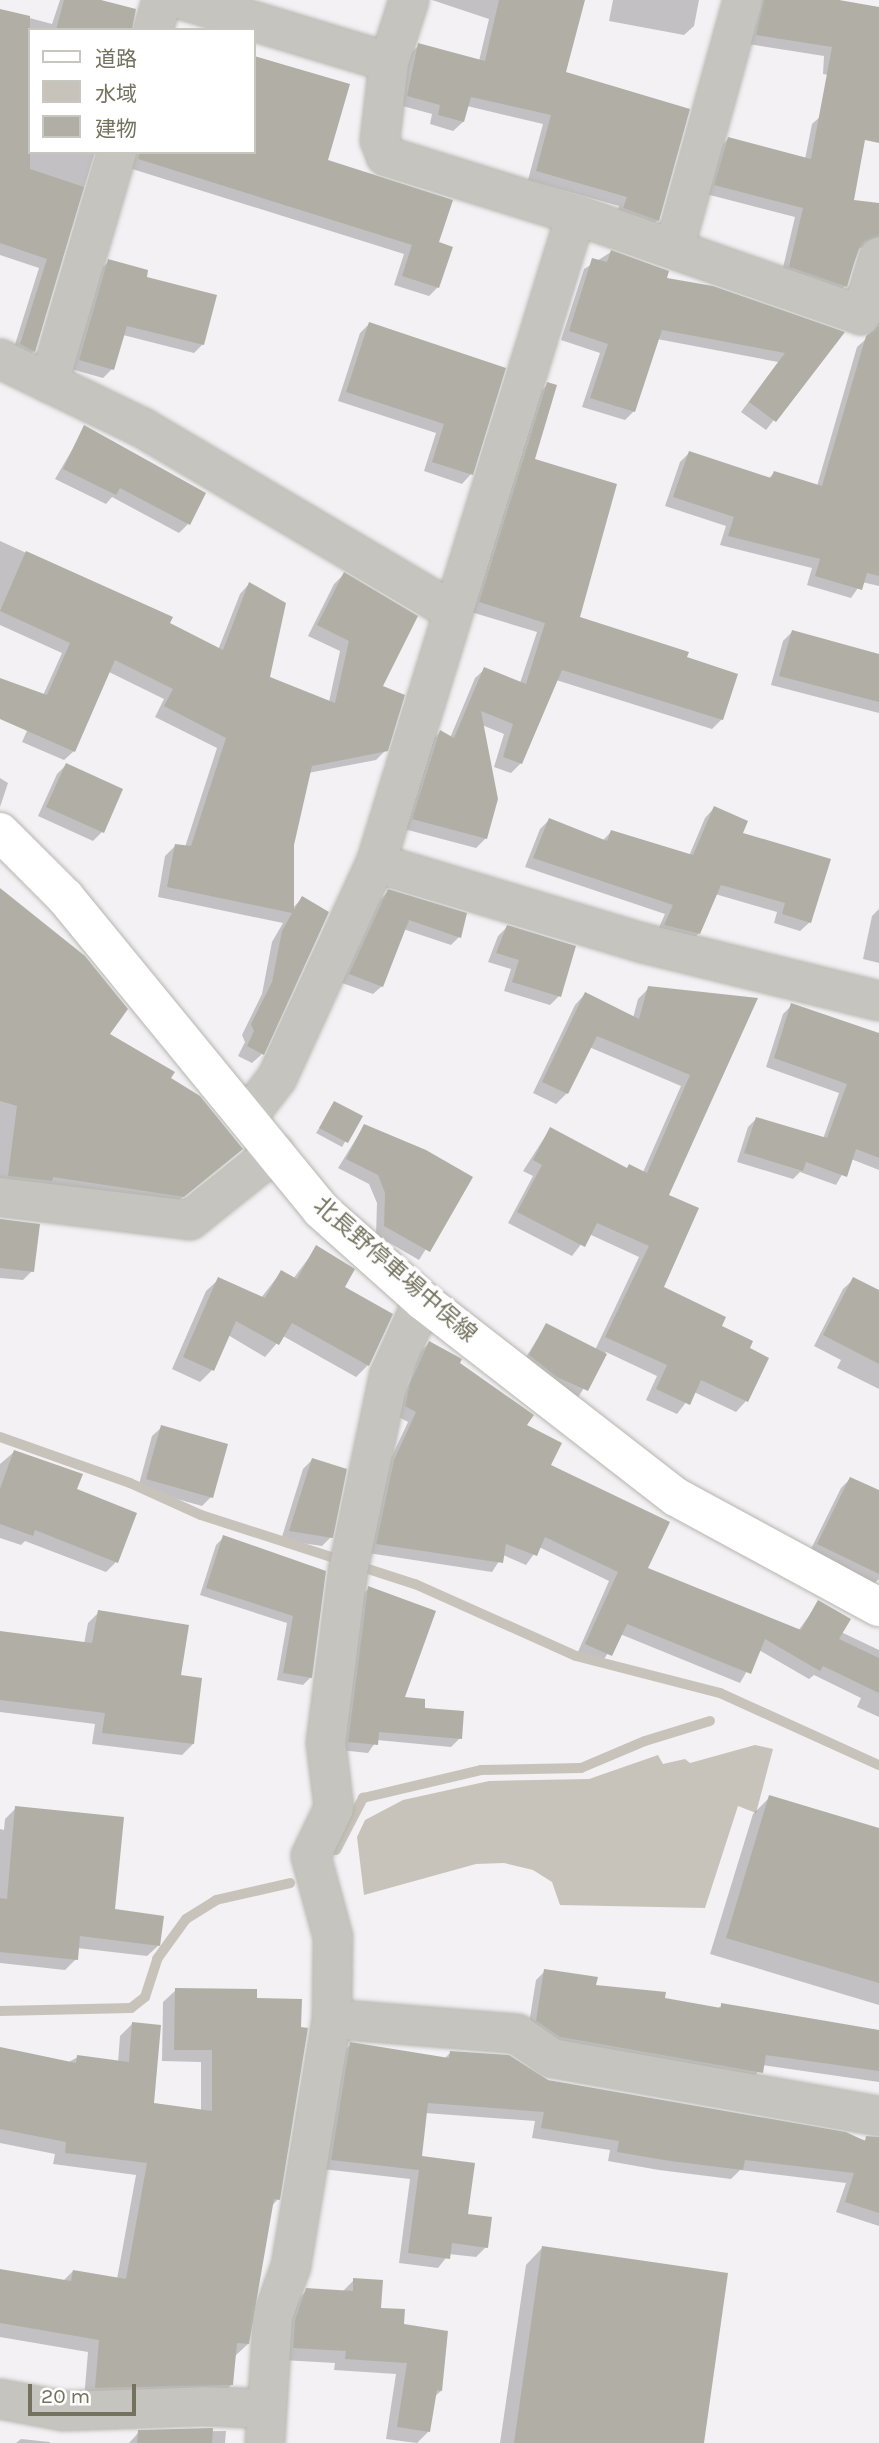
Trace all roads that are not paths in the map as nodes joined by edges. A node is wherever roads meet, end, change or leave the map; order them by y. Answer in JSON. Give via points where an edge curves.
{"nodes":[{"id":1,"x":162,"y":0,"type":"edge"},
{"id":2,"x":183,"y":0,"type":"edge"},
{"id":3,"x":409,"y":0,"type":"edge"},
{"id":4,"x":743,"y":0,"type":"edge"},
{"id":5,"x":154,"y":28,"type":"edge"},
{"id":6,"x":389,"y":62,"type":"junction"},
{"id":7,"x":116,"y":154,"type":"edge"},
{"id":8,"x":576,"y":215,"type":"junction"},
{"id":9,"x":674,"y":248,"type":"junction"},
{"id":10,"x":879,"y":257,"type":"edge"},
{"id":11,"x":0,"y":359,"type":"edge"},
{"id":12,"x":50,"y":383,"type":"junction"},
{"id":13,"x":452,"y":610,"type":"junction"},
{"id":14,"x":0,"y":832,"type":"edge"},
{"id":15,"x":376,"y":863,"type":"junction"},
{"id":16,"x":879,"y":1001,"type":"edge"},
{"id":17,"x":247,"y":1117,"type":"junction"},
{"id":18,"x":275,"y":1152,"type":"junction"},
{"id":19,"x":0,"y":1197,"type":"edge"},
{"id":20,"x":424,"y":1301,"type":"junction"},
{"id":21,"x":879,"y":1607,"type":"edge"},
{"id":22,"x":332,"y":2019,"type":"junction"},
{"id":23,"x":879,"y":2116,"type":"edge"},
{"id":24,"x":0,"y":2399,"type":"edge"},
{"id":25,"x":266,"y":2426,"type":"edge"}],
"edges":[{"from":1,"to":5,"type":"street"},
{"from":2,"to":6,"type":"street"},
{"from":3,"to":6,"type":"street"},
{"from":4,"to":9,"type":"street"},
{"from":6,"to":8,"type":"street","via":[[380,140],[386,156]]},
{"from":7,"to":12,"type":"street"},
{"from":8,"to":9,"type":"street"},
{"from":8,"to":13,"type":"street"},
{"from":9,"to":10,"type":"street","via":[[861,315]]},
{"from":11,"to":12,"type":"street"},
{"from":12,"to":13,"type":"street","via":[[143,428]]},
{"from":13,"to":15,"type":"street"},
{"from":14,"to":17,"type":"main road","name":"北長野停車場中俣線","via":[[65,897]]},
{"from":15,"to":16,"type":"street","via":[[643,943]]},
{"from":15,"to":17,"type":"street","via":[[277,1078]]},
{"from":17,"to":18,"type":"main road","name":"北長野停車場中俣線"},
{"from":18,"to":19,"type":"street","via":[[190,1220]]},
{"from":18,"to":20,"type":"main road","name":"北長野停車場中俣線","via":[[321,1210]]},
{"from":20,"to":21,"type":"main road","name":"北長野停車場中俣線","via":[[676,1497]]},
{"from":20,"to":22,"type":"street","via":[[389,1376],[350,1560],[326,1743],[334,1808],[312,1856],[333,1937]]},
{"from":22,"to":23,"type":"street","via":[[517,2034],[552,2058]]},
{"from":22,"to":25,"type":"street","via":[[291,2266],[273,2316]]},
{"from":24,"to":25,"type":"street","via":[[64,2411],[204,2406]]}]}
